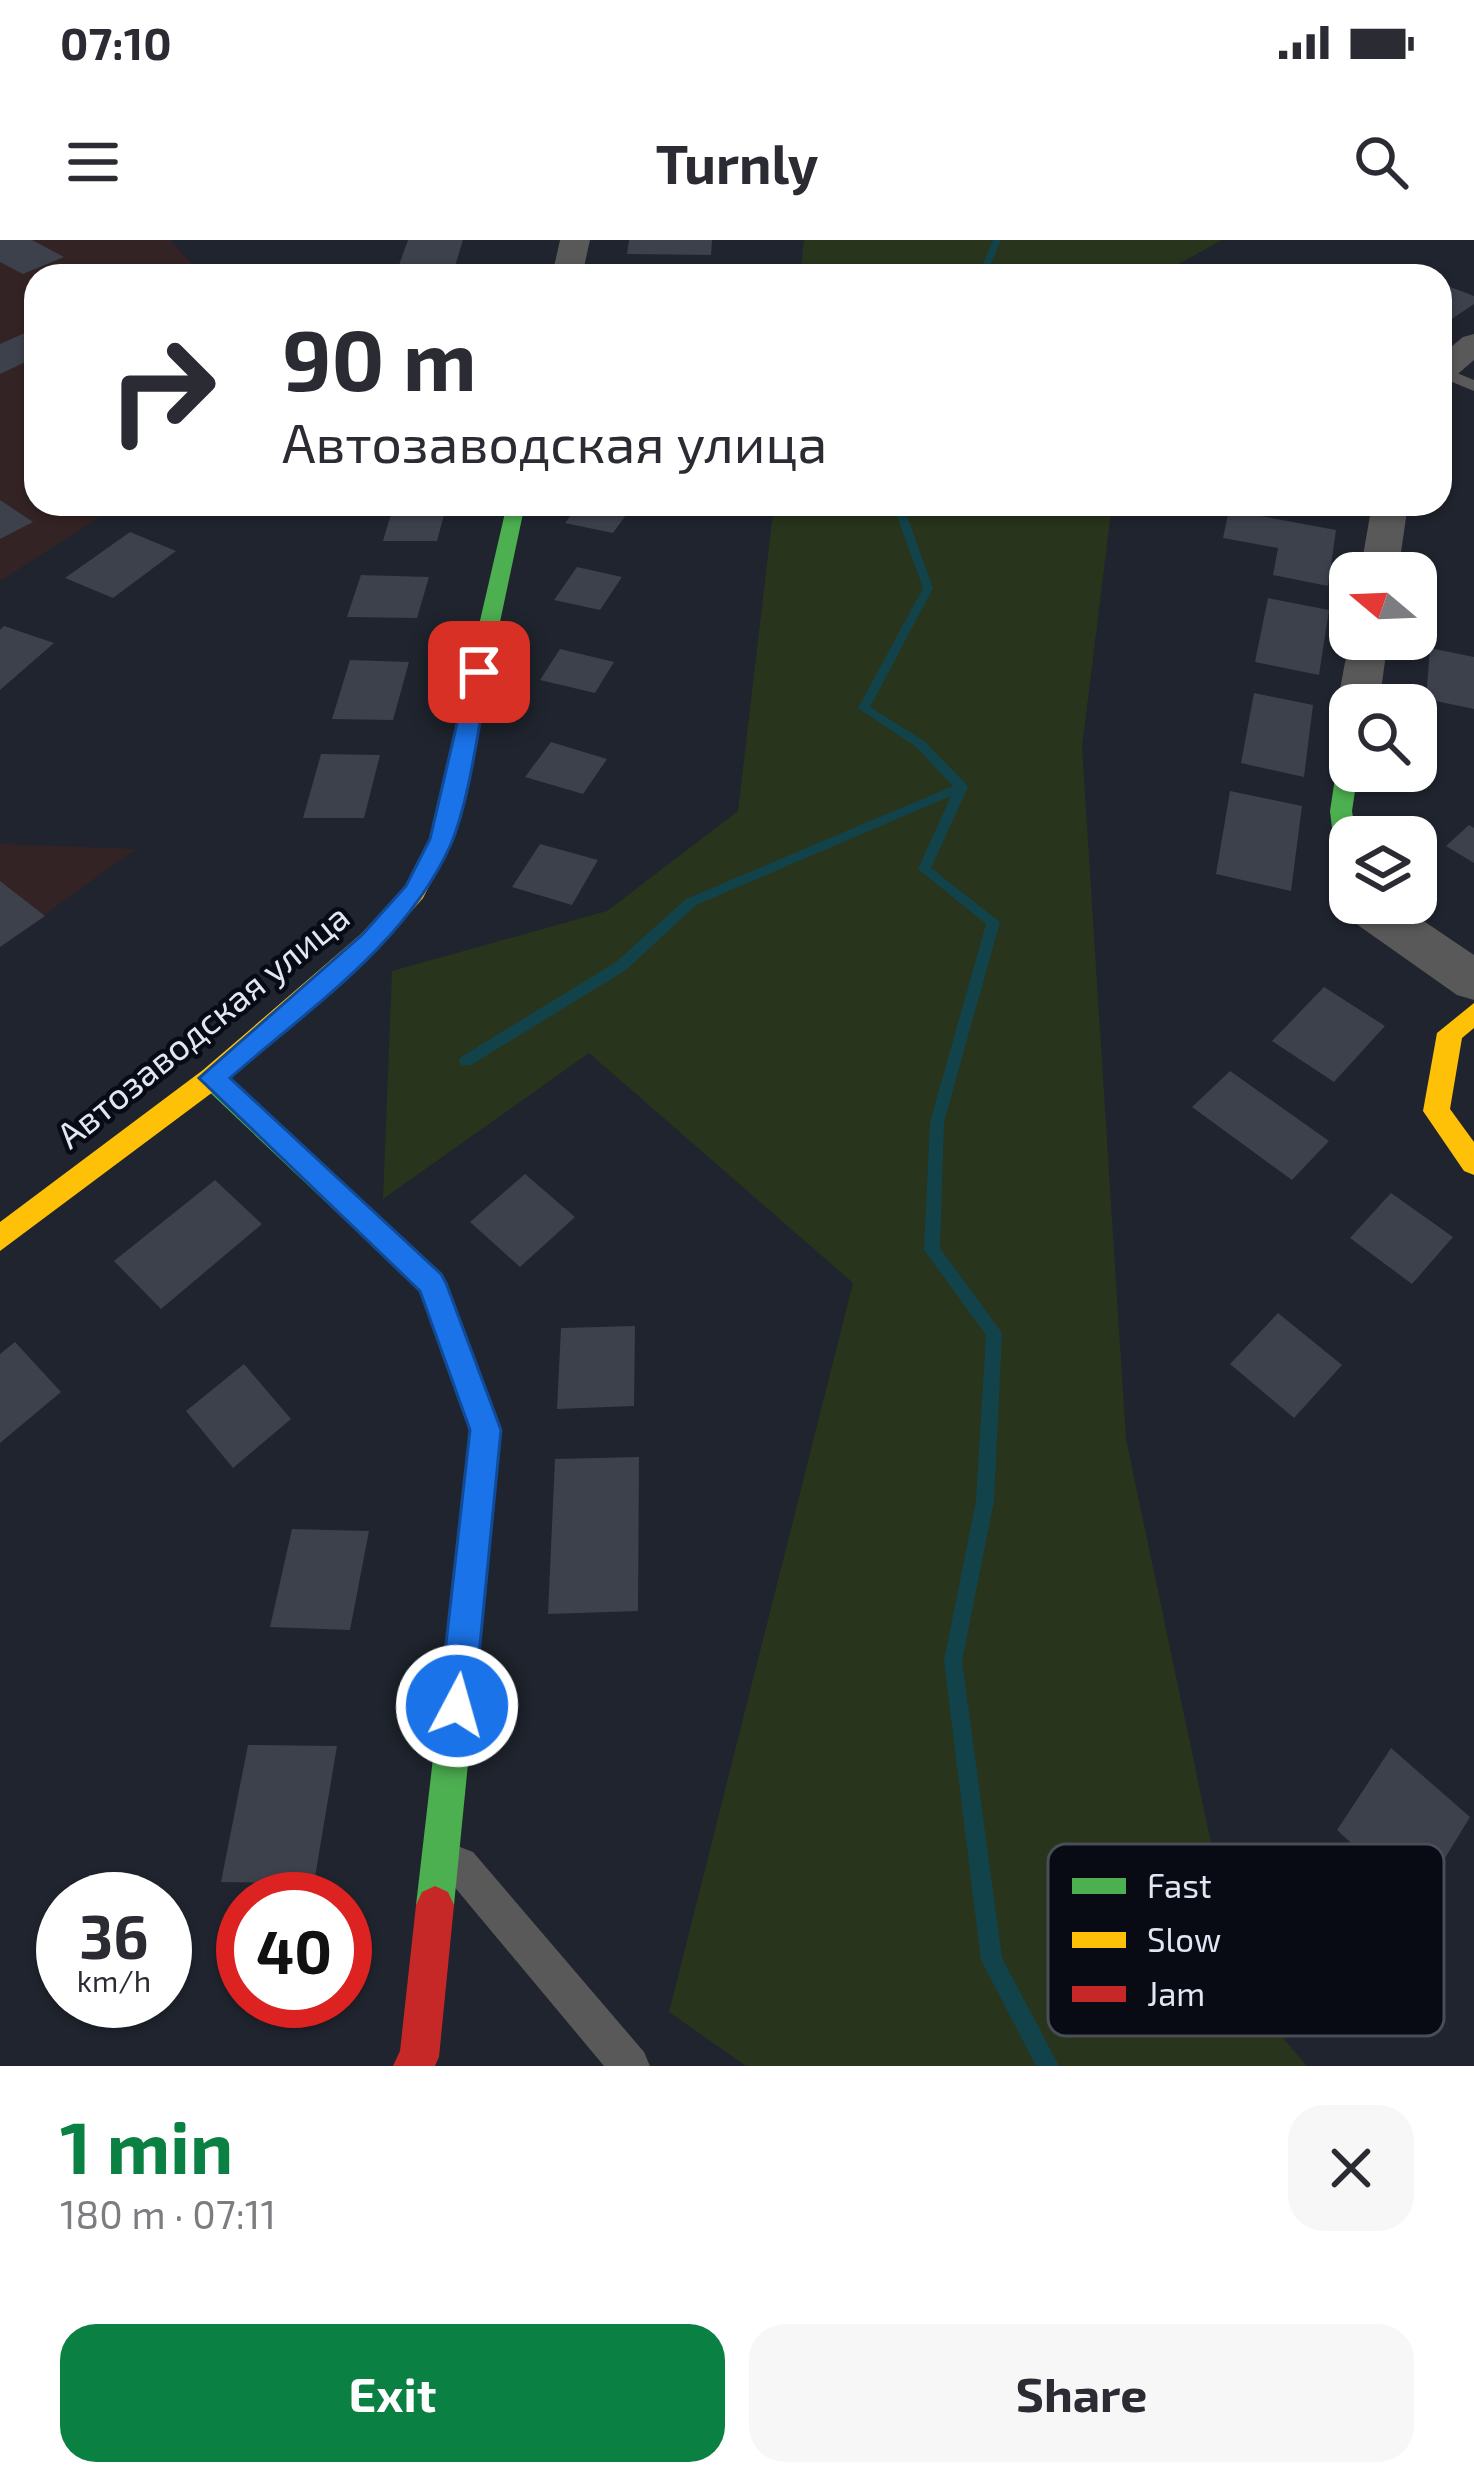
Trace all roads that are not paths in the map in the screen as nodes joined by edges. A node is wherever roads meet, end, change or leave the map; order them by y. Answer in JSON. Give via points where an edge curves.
{"nodes":[{"id":1,"x":513,"y":516,"type":"edge"},
{"id":2,"x":1388,"y":516,"type":"edge"},
{"id":3,"x":1382,"y":552,"type":"edge"},
{"id":4,"x":1391,"y":924,"type":"edge"},
{"id":5,"x":1474,"y":981,"type":"edge"},
{"id":6,"x":1474,"y":1013,"type":"edge"},
{"id":7,"x":212,"y":1078,"type":"junction"},
{"id":8,"x":1474,"y":1163,"type":"edge"},
{"id":9,"x":0,"y":1238,"type":"edge"},
{"id":10,"x":442,"y":1843,"type":"junction"},
{"id":11,"x":413,"y":2066,"type":"edge"},
{"id":12,"x":630,"y":2066,"type":"edge"}],
"edges":[{"from":1,"to":7,"type":"street","name":"Автозаводская улица","via":[[442,839],[415,892]]},
{"from":2,"to":3,"type":"street"},
{"from":4,"to":5,"type":"street"},
{"from":6,"to":8,"type":"street","via":[[1450,1033],[1436,1111]]},
{"from":7,"to":9,"type":"street","name":"Автозаводская улица"},
{"from":7,"to":10,"type":"street","via":[[431,1283],[485,1430]]},
{"from":10,"to":11,"type":"street"},
{"from":10,"to":12,"type":"lane"}]}
